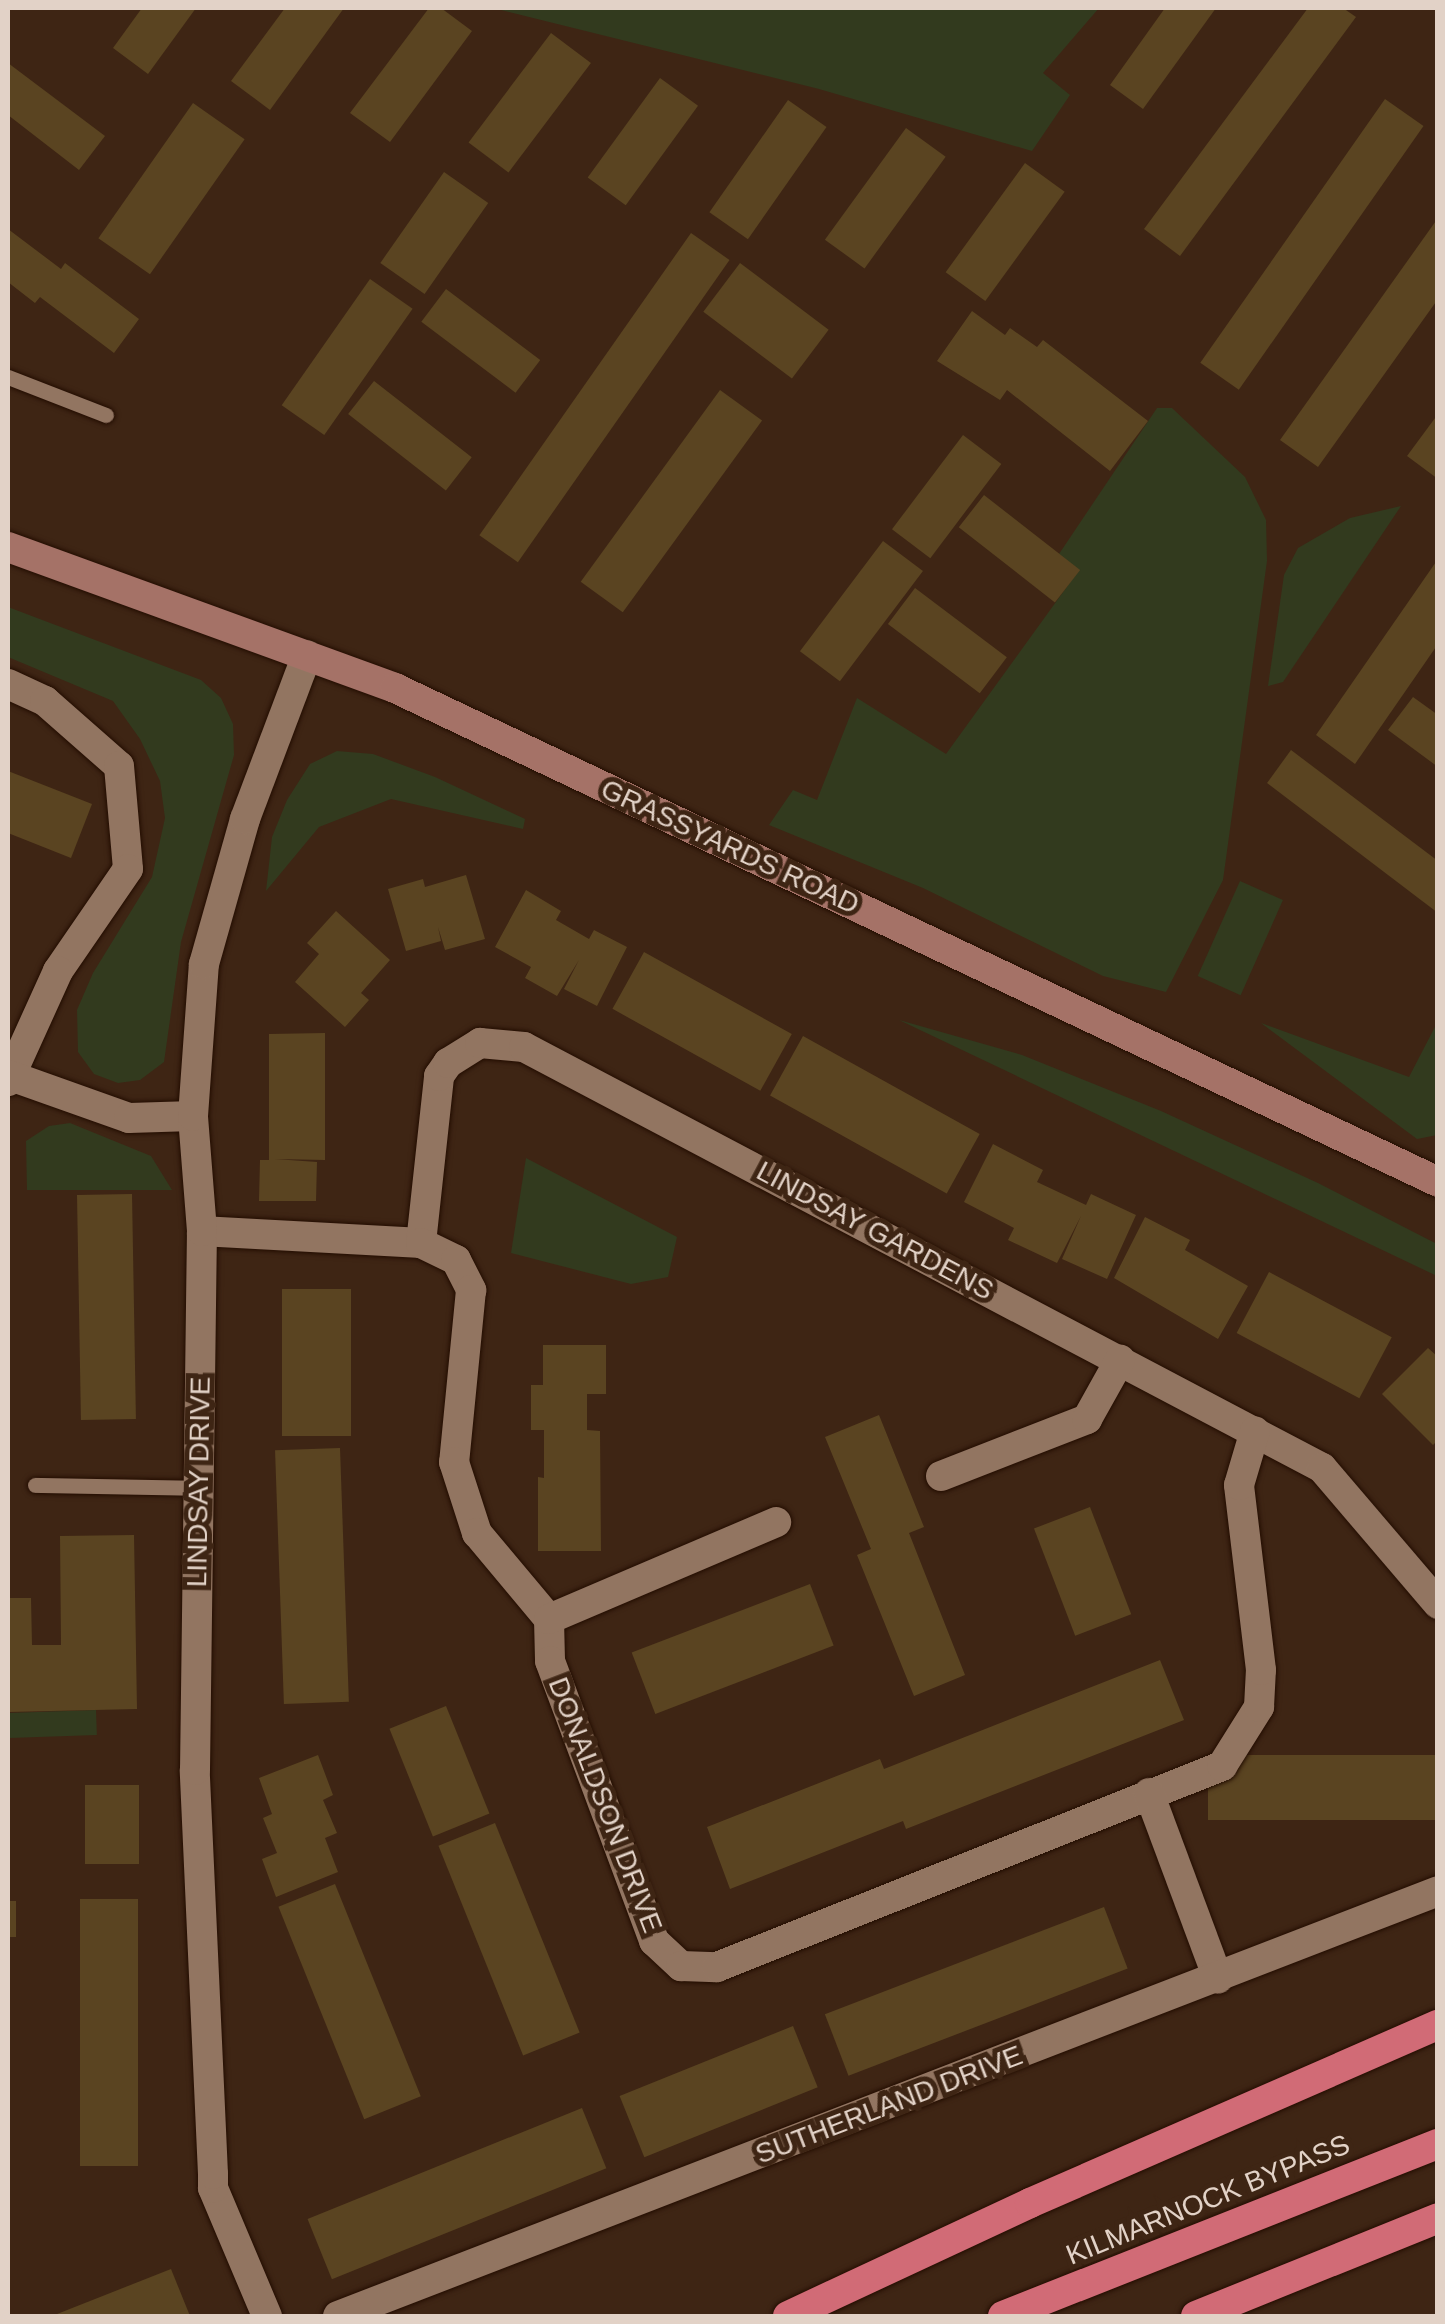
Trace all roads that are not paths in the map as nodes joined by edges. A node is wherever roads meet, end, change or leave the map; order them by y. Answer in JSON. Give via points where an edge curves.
{"nodes":[{"id":1,"x":8,"y":378,"type":"edge"},
{"id":2,"x":106,"y":415,"type":"dead end"},
{"id":3,"x":8,"y":547,"type":"edge"},
{"id":4,"x":307,"y":655,"type":"junction"},
{"id":5,"x":8,"y":684,"type":"edge"},
{"id":6,"x":8,"y":1077,"type":"edge"},
{"id":7,"x":193,"y":1116,"type":"junction"},
{"id":8,"x":1438,"y":1182,"type":"edge"},
{"id":9,"x":202,"y":1231,"type":"junction"},
{"id":10,"x":421,"y":1243,"type":"junction"},
{"id":11,"x":1120,"y":1360,"type":"junction"},
{"id":12,"x":1255,"y":1431,"type":"junction"},
{"id":13,"x":940,"y":1476,"type":"dead end"},
{"id":14,"x":35,"y":1484,"type":"dead end"},
{"id":15,"x":199,"y":1488,"type":"junction"},
{"id":16,"x":776,"y":1522,"type":"dead end"},
{"id":17,"x":1433,"y":1589,"type":"edge"},
{"id":18,"x":549,"y":1619,"type":"junction"},
{"id":19,"x":1149,"y":1793,"type":"junction"},
{"id":20,"x":1438,"y":1891,"type":"edge"},
{"id":21,"x":1218,"y":1979,"type":"junction"},
{"id":22,"x":1438,"y":2024,"type":"edge"},
{"id":23,"x":1438,"y":2144,"type":"edge"},
{"id":24,"x":1438,"y":2218,"type":"edge"},
{"id":25,"x":267,"y":2316,"type":"edge"},
{"id":26,"x":338,"y":2316,"type":"edge"},
{"id":27,"x":788,"y":2316,"type":"edge"},
{"id":28,"x":1003,"y":2316,"type":"edge"},
{"id":29,"x":1196,"y":2316,"type":"edge"}],
"edges":[{"from":1,"to":2,"type":"lane"},
{"from":3,"to":4,"type":"main road","name":"GRASSYARDS ROAD"},
{"from":4,"to":7,"type":"street","name":"LINDSAY DRIVE","via":[[245,818],[204,964]]},
{"from":4,"to":8,"type":"main road","name":"GRASSYARDS ROAD","via":[[395,688]]},
{"from":5,"to":6,"type":"street","via":[[44,701],[119,766],[128,868],[58,971]]},
{"from":6,"to":7,"type":"street","via":[[129,1118]]},
{"from":7,"to":9,"type":"street","name":"LINDSAY DRIVE"},
{"from":9,"to":10,"type":"street"},
{"from":9,"to":15,"type":"street","name":"LINDSAY DRIVE"},
{"from":10,"to":11,"type":"street","name":"LINDSAY GARDENS","via":[[439,1076],[480,1043],[504,1042],[524,1046]]},
{"from":10,"to":18,"type":"street","via":[[456,1260],[471,1290],[454,1462],[477,1533]]},
{"from":11,"to":12,"type":"street","name":"LINDSAY GARDENS"},
{"from":11,"to":13,"type":"street","via":[[1088,1419]]},
{"from":12,"to":17,"type":"street","name":"LINDSAY GARDENS","via":[[1322,1468]]},
{"from":12,"to":19,"type":"street","name":"DONALDSON DRIVE","via":[[1239,1485],[1261,1670],[1259,1707],[1222,1766]]},
{"from":14,"to":15,"type":"lane"},
{"from":15,"to":25,"type":"street","name":"LINDSAY DRIVE","via":[[195,1770],[214,2188]]},
{"from":16,"to":18,"type":"street"},
{"from":18,"to":19,"type":"street","name":"DONALDSON DRIVE","via":[[550,1661],[654,1940],[681,1966],[717,1967]]},
{"from":19,"to":21,"type":"street"},
{"from":20,"to":21,"type":"street","name":"SUTHERLAND DRIVE"},
{"from":21,"to":26,"type":"street","name":"SUTHERLAND DRIVE"},
{"from":22,"to":27,"type":"highway"},
{"from":23,"to":28,"type":"highway","name":"KILMARNOCK BYPASS"},
{"from":24,"to":29,"type":"highway"}]}
